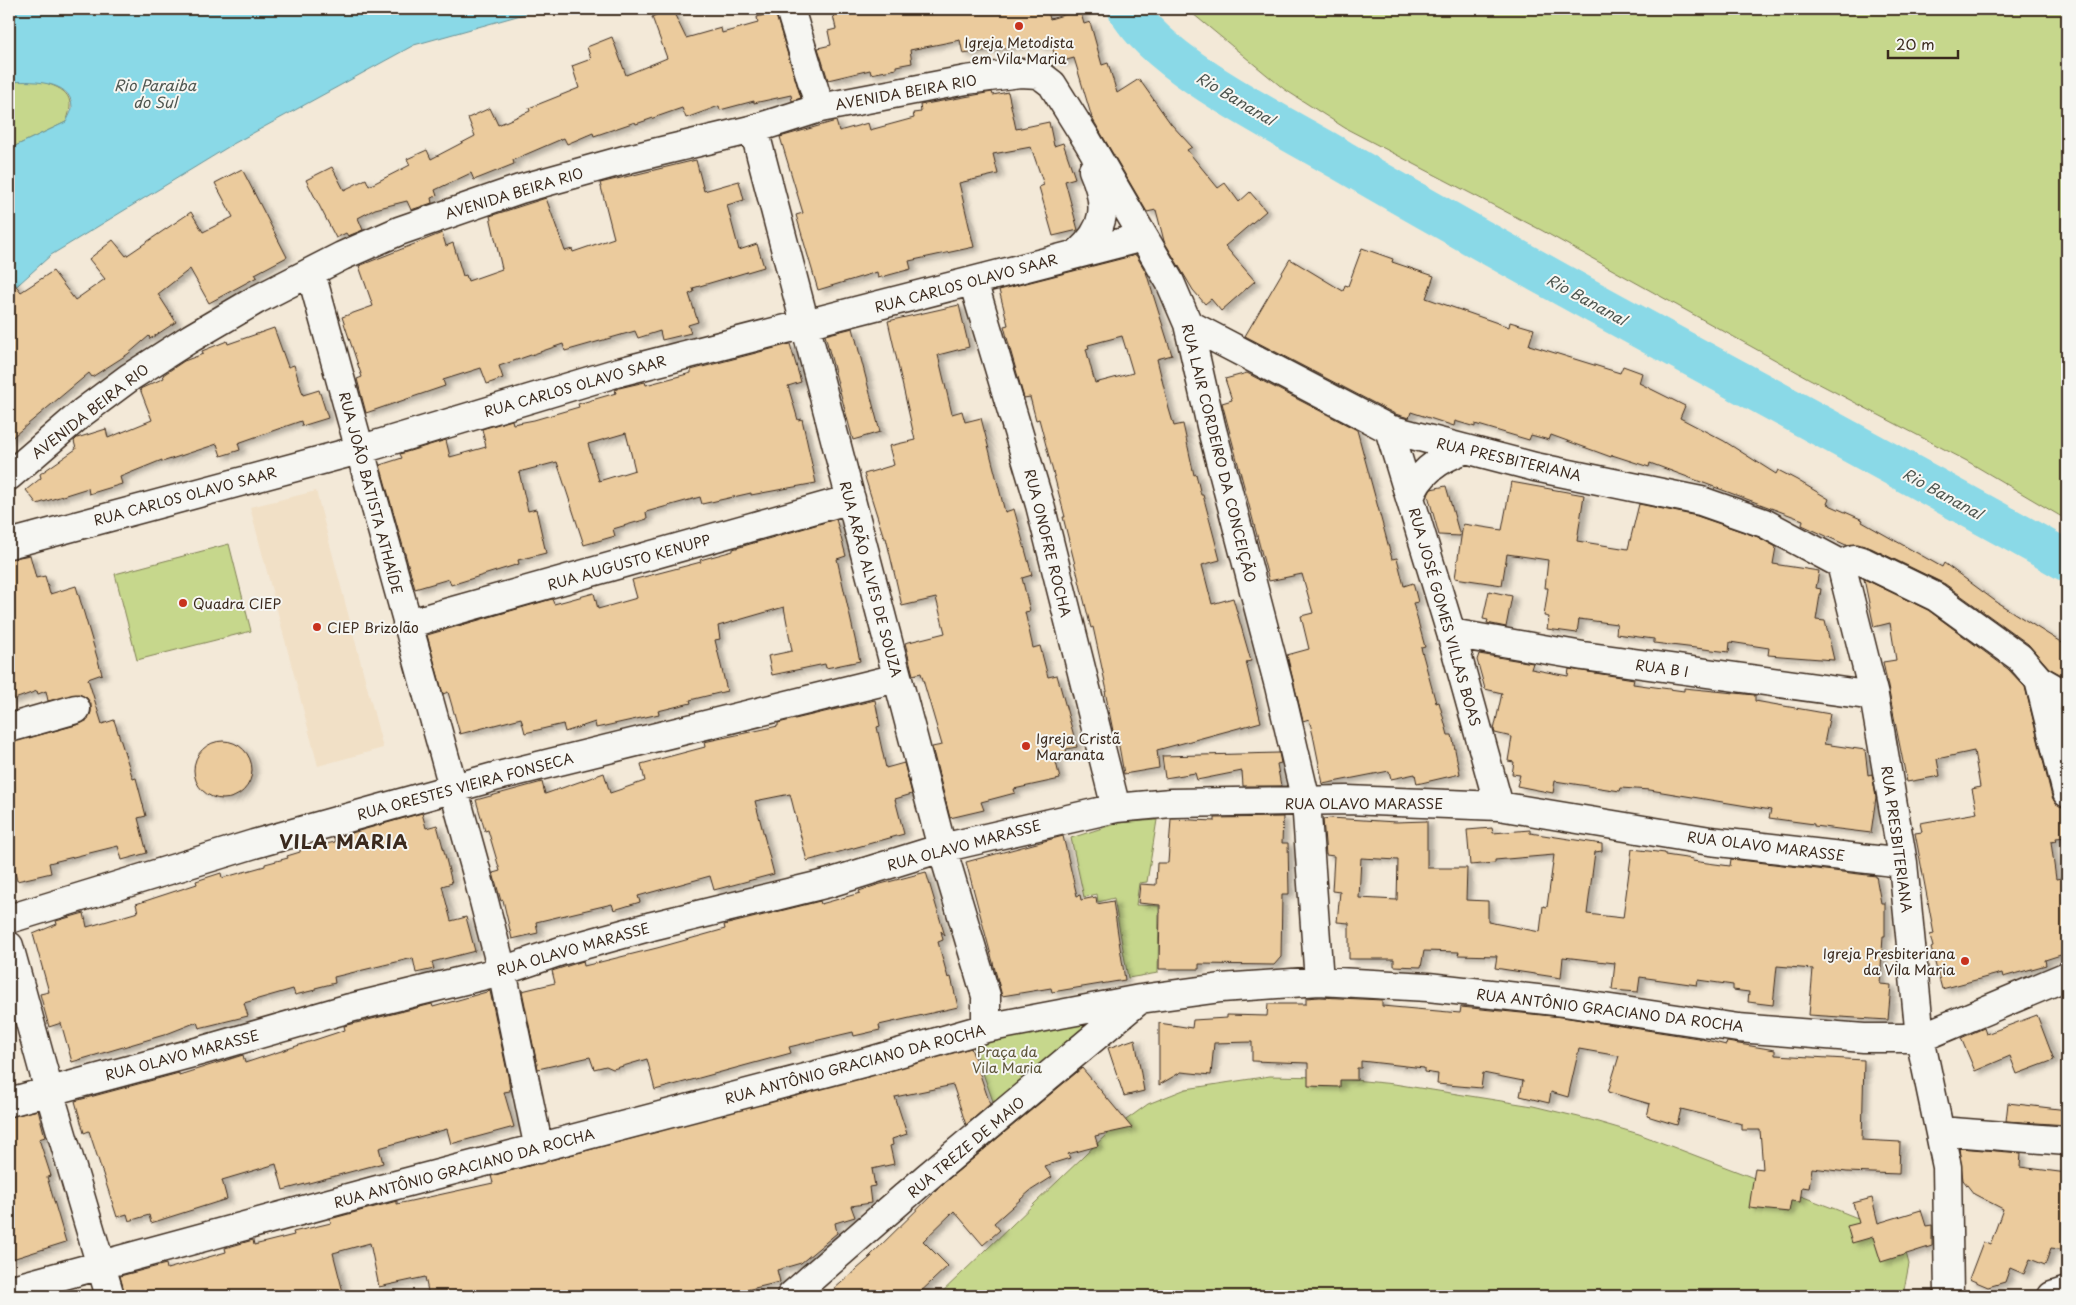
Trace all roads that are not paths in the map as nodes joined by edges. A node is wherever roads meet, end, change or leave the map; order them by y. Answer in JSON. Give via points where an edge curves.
{"nodes":[{"id":1,"x":790,"y":9,"type":"edge"},
{"id":2,"x":820,"y":108,"type":"junction"},
{"id":3,"x":1067,"y":109,"type":"junction"},
{"id":4,"x":754,"y":130,"type":"junction"},
{"id":5,"x":1143,"y":236,"type":"junction"},
{"id":6,"x":1078,"y":253,"type":"junction"},
{"id":7,"x":311,"y":273,"type":"junction"},
{"id":8,"x":973,"y":281,"type":"junction"},
{"id":9,"x":1188,"y":324,"type":"junction"},
{"id":10,"x":804,"y":325,"type":"junction"},
{"id":11,"x":1389,"y":429,"type":"junction"},
{"id":12,"x":1466,"y":449,"type":"junction"},
{"id":13,"x":359,"y":450,"type":"junction"},
{"id":14,"x":9,"y":476,"type":"edge"},
{"id":15,"x":1410,"y":498,"type":"junction"},
{"id":16,"x":851,"y":499,"type":"junction"},
{"id":17,"x":9,"y":544,"type":"edge"},
{"id":18,"x":1841,"y":564,"type":"junction"},
{"id":19,"x":407,"y":624,"type":"junction"},
{"id":20,"x":1451,"y":633,"type":"junction"},
{"id":21,"x":897,"y":678,"type":"junction"},
{"id":22,"x":2039,"y":680,"type":"junction"},
{"id":23,"x":1874,"y":696,"type":"junction"},
{"id":24,"x":2067,"y":696,"type":"edge"},
{"id":25,"x":76,"y":708,"type":"dead end"},
{"id":26,"x":9,"y":728,"type":"edge"},
{"id":27,"x":455,"y":789,"type":"junction"},
{"id":28,"x":2067,"y":793,"type":"edge"},
{"id":29,"x":1306,"y":801,"type":"junction"},
{"id":30,"x":1499,"y":806,"type":"junction"},
{"id":31,"x":1116,"y":808,"type":"junction"},
{"id":32,"x":942,"y":848,"type":"junction"},
{"id":33,"x":1903,"y":863,"type":"junction"},
{"id":34,"x":9,"y":918,"type":"edge"},
{"id":35,"x":9,"y":946,"type":"edge"},
{"id":36,"x":502,"y":970,"type":"junction"},
{"id":37,"x":2067,"y":976,"type":"edge"},
{"id":38,"x":1319,"y":981,"type":"junction"},
{"id":39,"x":1140,"y":999,"type":"junction"},
{"id":40,"x":986,"y":1028,"type":"junction"},
{"id":41,"x":1920,"y":1038,"type":"junction"},
{"id":42,"x":49,"y":1091,"type":"junction"},
{"id":43,"x":9,"y":1102,"type":"edge"},
{"id":44,"x":1940,"y":1131,"type":"junction"},
{"id":45,"x":2067,"y":1141,"type":"edge"},
{"id":46,"x":539,"y":1149,"type":"junction"},
{"id":47,"x":102,"y":1267,"type":"junction"},
{"id":48,"x":9,"y":1290,"type":"edge"},
{"id":49,"x":2067,"y":1292,"type":"edge"},
{"id":50,"x":110,"y":1296,"type":"edge"},
{"id":51,"x":791,"y":1296,"type":"edge"},
{"id":52,"x":1949,"y":1296,"type":"edge"},
{"id":53,"x":2052,"y":1296,"type":"edge"}],
"edges":[{"from":1,"to":2,"type":"street"},
{"from":2,"to":3,"type":"street","name":"AVENIDA BEIRA RIO","via":[[957,82],[1030,73],[1039,74],[1052,84]]},
{"from":2,"to":4,"type":"street","name":"AVENIDA BEIRA RIO"},
{"from":3,"to":5,"type":"street","name":"RUA LAIR CORDEIRO DA CONCEIÇÃO"},
{"from":3,"to":6,"type":"street","via":[[1103,199],[1098,232]]},
{"from":4,"to":7,"type":"street","name":"AVENIDA BEIRA RIO","via":[[628,159],[486,200],[399,231]]},
{"from":4,"to":10,"type":"street","name":"RUA ARÃO ALVES DE SOUZA"},
{"from":5,"to":6,"type":"street","name":"RUA CARLOS OLAVO SAAR"},
{"from":5,"to":9,"type":"street","name":"RUA LAIR CORDEIRO DA CONCEIÇÃO","via":[[1170,282]]},
{"from":6,"to":8,"type":"street","name":"RUA CARLOS OLAVO SAAR"},
{"from":7,"to":13,"type":"street","name":"RUA JOÃO BATISTA ATHAÍDE"},
{"from":7,"to":14,"type":"street","name":"AVENIDA BEIRA RIO","via":[[199,333],[130,377],[83,412]]},
{"from":8,"to":10,"type":"street","name":"RUA CARLOS OLAVO SAAR"},
{"from":8,"to":31,"type":"street","name":"RUA ONOFRE ROCHA","via":[[1040,505]]},
{"from":9,"to":11,"type":"street","name":"RUA PRESBITERIANA"},
{"from":9,"to":29,"type":"street","name":"RUA LAIR CORDEIRO DA CONCEIÇÃO"},
{"from":10,"to":13,"type":"street","name":"RUA CARLOS OLAVO SAAR","via":[[618,372]]},
{"from":10,"to":16,"type":"street","name":"RUA ARÃO ALVES DE SOUZA"},
{"from":11,"to":12,"type":"street","name":"RUA PRESBITERIANA"},
{"from":11,"to":15,"type":"street","name":"RUA JOSÉ GOMES VILLAS BOAS"},
{"from":12,"to":15,"type":"street","via":[[1430,468],[1417,482]]},
{"from":12,"to":18,"type":"street","name":"RUA PRESBITERIANA","via":[[1701,501],[1764,522]]},
{"from":13,"to":17,"type":"street","name":"RUA CARLOS OLAVO SAAR"},
{"from":13,"to":19,"type":"street","name":"RUA JOÃO BATISTA ATHAÍDE"},
{"from":15,"to":20,"type":"street","name":"RUA JOSÉ GOMES VILLAS BOAS"},
{"from":16,"to":19,"type":"street","name":"RUA AUGUSTO KENUPP"},
{"from":16,"to":21,"type":"street","name":"RUA ARÃO ALVES DE SOUZA"},
{"from":18,"to":22,"type":"street","via":[[1854,559],[1864,562],[1936,597],[2019,657]]},
{"from":18,"to":23,"type":"street","name":"RUA PRESBITERIANA"},
{"from":19,"to":27,"type":"street","name":"RUA JOÃO BATISTA ATHAÍDE"},
{"from":20,"to":23,"type":"street","name":"RUA B I","via":[[1583,656]]},
{"from":20,"to":30,"type":"street","name":"RUA JOSÉ GOMES VILLAS BOAS"},
{"from":21,"to":27,"type":"street","name":"RUA ORESTES VIEIRA FONSECA"},
{"from":21,"to":32,"type":"street","name":"RUA ARÃO ALVES DE SOUZA"},
{"from":22,"to":24,"type":"street"},
{"from":22,"to":28,"type":"street"},
{"from":23,"to":33,"type":"street","name":"RUA PRESBITERIANA"},
{"from":25,"to":26,"type":"street"},
{"from":27,"to":34,"type":"street","name":"RUA ORESTES VIEIRA FONSECA","via":[[254,844]]},
{"from":27,"to":36,"type":"street","name":"RUA JOÃO BATISTA ATHAÍDE"},
{"from":29,"to":30,"type":"street","name":"RUA OLAVO MARASSE"},
{"from":29,"to":31,"type":"street","name":"RUA OLAVO MARASSE","via":[[1170,803]]},
{"from":29,"to":38,"type":"street","name":"RUA LAIR CORDEIRO DA CONCEIÇÃO"},
{"from":30,"to":33,"type":"street","name":"RUA OLAVO MARASSE","via":[[1710,840]]},
{"from":31,"to":32,"type":"street","name":"RUA OLAVO MARASSE"},
{"from":32,"to":36,"type":"street","name":"RUA OLAVO MARASSE","via":[[829,883],[560,951]]},
{"from":32,"to":40,"type":"street","name":"RUA ARÃO ALVES DE SOUZA","via":[[986,996]]},
{"from":33,"to":41,"type":"street","name":"RUA PRESBITERIANA"},
{"from":35,"to":42,"type":"street"},
{"from":36,"to":42,"type":"street","name":"RUA OLAVO MARASSE","via":[[350,1008]]},
{"from":36,"to":46,"type":"street","name":"RUA JOÃO BATISTA ATHAÍDE"},
{"from":37,"to":41,"type":"street","name":"RUA ANTÔNIO GRACIANO DA ROCHA"},
{"from":38,"to":39,"type":"street","name":"RUA ANTÔNIO GRACIANO DA ROCHA","via":[[1221,988]]},
{"from":38,"to":41,"type":"street","name":"RUA ANTÔNIO GRACIANO DA ROCHA","via":[[1428,987],[1564,1002],[1738,1028],[1864,1038]]},
{"from":39,"to":40,"type":"street","name":"RUA ANTÔNIO GRACIANO DA ROCHA"},
{"from":39,"to":51,"type":"street","name":"RUA TREZE DE MAIO"},
{"from":40,"to":46,"type":"street","name":"RUA ANTÔNIO GRACIANO DA ROCHA"},
{"from":41,"to":44,"type":"street","name":"RUA PRESBITERIANA"},
{"from":42,"to":43,"type":"street","name":"RUA OLAVO MARASSE"},
{"from":42,"to":47,"type":"street"},
{"from":44,"to":45,"type":"street"},
{"from":44,"to":52,"type":"street","name":"RUA PRESBITERIANA","via":[[1947,1166]]},
{"from":46,"to":47,"type":"street","name":"RUA ANTÔNIO GRACIANO DA ROCHA","via":[[224,1231]]},
{"from":47,"to":48,"type":"street","name":"RUA ANTÔNIO GRACIANO DA ROCHA"},
{"from":47,"to":50,"type":"street"},
{"from":49,"to":53,"type":"street"}]}
